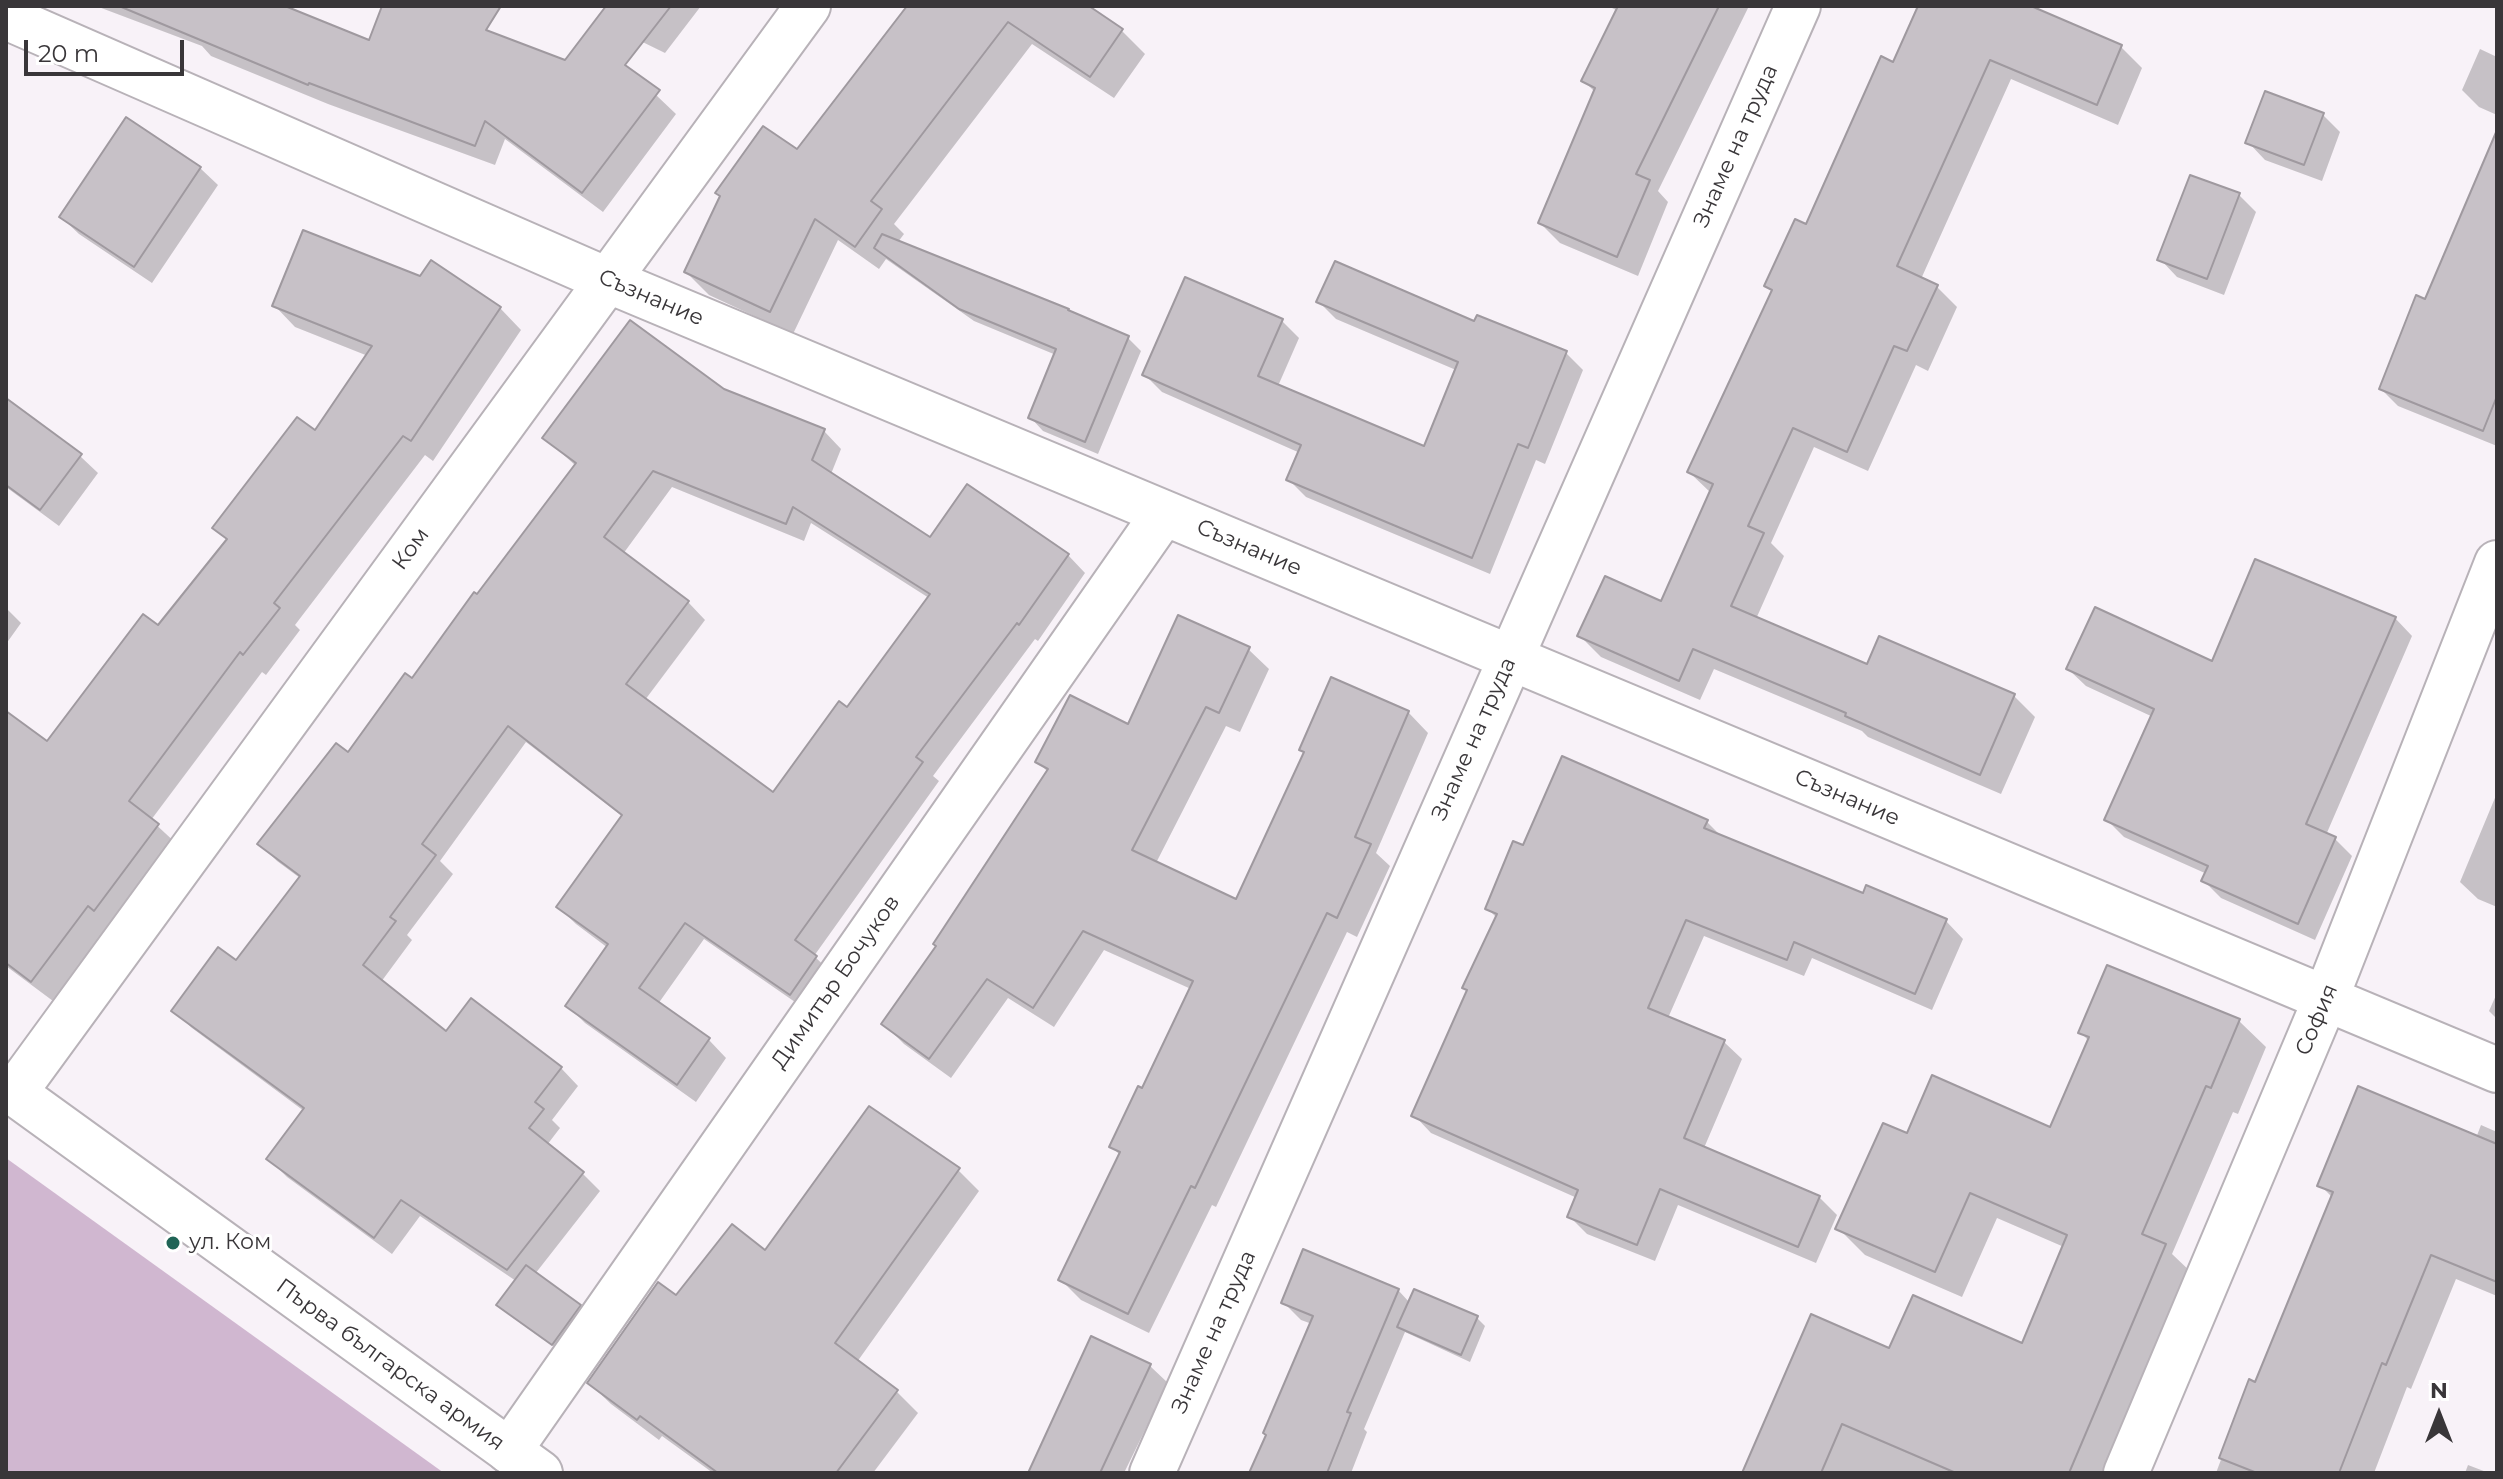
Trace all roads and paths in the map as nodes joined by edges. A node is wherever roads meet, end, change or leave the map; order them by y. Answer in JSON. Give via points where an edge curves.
{"nodes":[{"id":1,"x":808,"y":6,"type":"edge"},
{"id":2,"x":1798,"y":6,"type":"edge"},
{"id":3,"x":6,"y":17,"type":"edge"},
{"id":4,"x":607,"y":280,"type":"junction"},
{"id":5,"x":1164,"y":513,"type":"junction"},
{"id":6,"x":2497,"y":563,"type":"edge"},
{"id":7,"x":1510,"y":658,"type":"junction"},
{"id":8,"x":2326,"y":998,"type":"junction"},
{"id":9,"x":2497,"y":1070,"type":"edge"},
{"id":10,"x":10,"y":1090,"type":"edge"},
{"id":11,"x":525,"y":1462,"type":"edge"},
{"id":12,"x":1152,"y":1473,"type":"edge"},
{"id":13,"x":2126,"y":1473,"type":"edge"}],
"edges":[{"from":1,"to":4,"type":"street","name":"Ком"},
{"from":2,"to":7,"type":"street","name":"Знаме на труда"},
{"from":3,"to":4,"type":"street","name":"Съзнание"},
{"from":4,"to":5,"type":"street","name":"Съзнание"},
{"from":4,"to":10,"type":"street","name":"Ком"},
{"from":5,"to":7,"type":"street","name":"Съзнание"},
{"from":5,"to":11,"type":"street","name":"Димитър Бочуков"},
{"from":6,"to":8,"type":"street","name":"София"},
{"from":7,"to":8,"type":"street","name":"Съзнание"},
{"from":7,"to":12,"type":"street","name":"Знаме на труда"},
{"from":8,"to":9,"type":"street","name":"Съзнание"},
{"from":8,"to":13,"type":"street","name":"София"},
{"from":10,"to":11,"type":"street","name":"Първа българска армия"}]}
